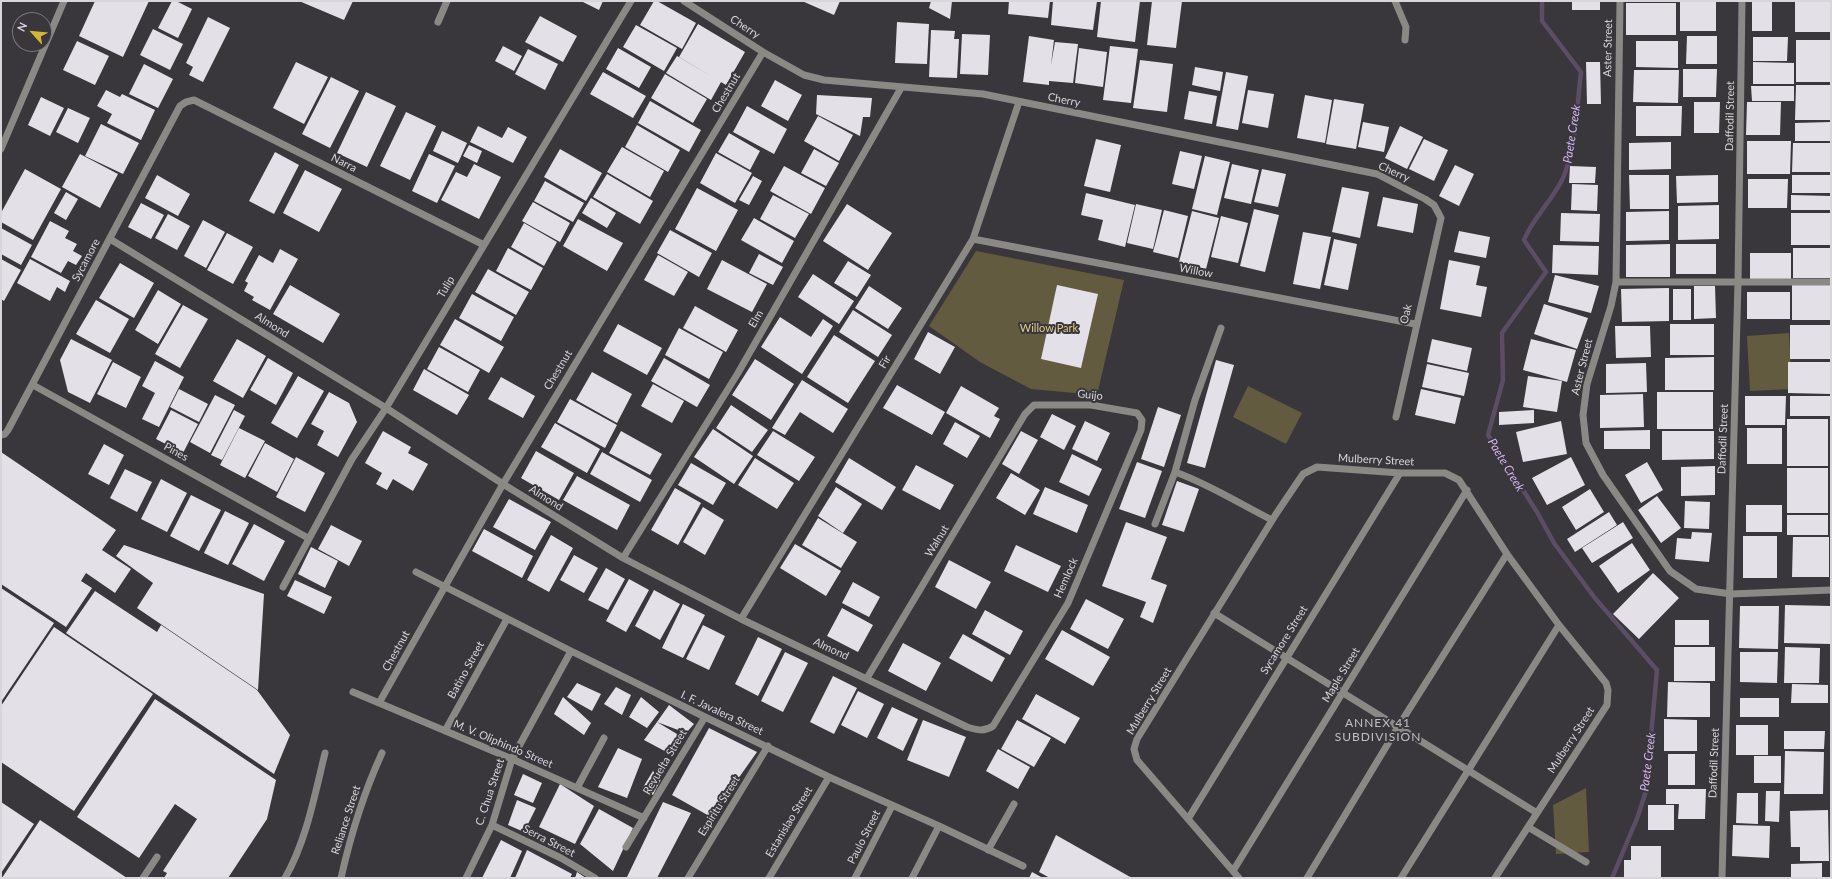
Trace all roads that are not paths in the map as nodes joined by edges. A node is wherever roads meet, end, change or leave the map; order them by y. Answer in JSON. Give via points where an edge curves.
{"nodes":[{"id":1,"x":64,"y":1,"type":"edge"},
{"id":2,"x":447,"y":1,"type":"edge"},
{"id":3,"x":631,"y":1,"type":"edge"},
{"id":4,"x":684,"y":1,"type":"edge"},
{"id":5,"x":1395,"y":1,"type":"edge"},
{"id":6,"x":1620,"y":1,"type":"edge"},
{"id":7,"x":1742,"y":1,"type":"edge"},
{"id":8,"x":438,"y":22,"type":"dead end"},
{"id":9,"x":1405,"y":40,"type":"dead end"},
{"id":10,"x":763,"y":52,"type":"junction"},
{"id":11,"x":901,"y":88,"type":"junction"},
{"id":12,"x":194,"y":100,"type":"joint"},
{"id":13,"x":1019,"y":102,"type":"junction"},
{"id":14,"x":1,"y":149,"type":"edge"},
{"id":15,"x":1441,"y":218,"type":"joint"},
{"id":16,"x":110,"y":239,"type":"junction"},
{"id":17,"x":973,"y":239,"type":"junction"},
{"id":18,"x":484,"y":245,"type":"junction"},
{"id":19,"x":1616,"y":282,"type":"junction"},
{"id":20,"x":1738,"y":282,"type":"junction"},
{"id":21,"x":1831,"y":282,"type":"edge"},
{"id":22,"x":1415,"y":324,"type":"junction"},
{"id":23,"x":1221,"y":328,"type":"dead end"},
{"id":24,"x":33,"y":384,"type":"junction"},
{"id":25,"x":386,"y":408,"type":"junction"},
{"id":26,"x":1025,"y":414,"type":"joint"},
{"id":27,"x":1396,"y":417,"type":"dead end"},
{"id":28,"x":1141,"y":430,"type":"joint"},
{"id":29,"x":1,"y":435,"type":"edge"},
{"id":30,"x":1175,"y":472,"type":"junction"},
{"id":31,"x":1400,"y":473,"type":"junction"},
{"id":32,"x":503,"y":484,"type":"junction"},
{"id":33,"x":1467,"y":490,"type":"junction"},
{"id":34,"x":1272,"y":520,"type":"junction"},
{"id":35,"x":1155,"y":524,"type":"dead end"},
{"id":36,"x":308,"y":538,"type":"junction"},
{"id":37,"x":1507,"y":554,"type":"junction"},
{"id":38,"x":623,"y":558,"type":"junction"},
{"id":39,"x":416,"y":572,"type":"dead end"},
{"id":40,"x":444,"y":586,"type":"junction"},
{"id":41,"x":283,"y":587,"type":"dead end"},
{"id":42,"x":1831,"y":590,"type":"edge"},
{"id":43,"x":1731,"y":594,"type":"junction"},
{"id":44,"x":1214,"y":613,"type":"junction"},
{"id":45,"x":507,"y":619,"type":"junction"},
{"id":46,"x":741,"y":619,"type":"junction"},
{"id":47,"x":1559,"y":625,"type":"junction"},
{"id":48,"x":571,"y":651,"type":"junction"},
{"id":49,"x":1287,"y":657,"type":"junction"},
{"id":50,"x":867,"y":678,"type":"junction"},
{"id":51,"x":353,"y":692,"type":"dead end"},
{"id":52,"x":1343,"y":692,"type":"junction"},
{"id":53,"x":379,"y":703,"type":"junction"},
{"id":54,"x":705,"y":717,"type":"junction"},
{"id":55,"x":993,"y":726,"type":"joint"},
{"id":56,"x":1398,"y":726,"type":"junction"},
{"id":57,"x":445,"y":731,"type":"junction"},
{"id":58,"x":604,"y":738,"type":"dead end"},
{"id":59,"x":768,"y":746,"type":"junction"},
{"id":60,"x":325,"y":753,"type":"dead end"},
{"id":61,"x":382,"y":753,"type":"dead end"},
{"id":62,"x":512,"y":759,"type":"junction"},
{"id":63,"x":1468,"y":770,"type":"junction"},
{"id":64,"x":829,"y":777,"type":"junction"},
{"id":65,"x":577,"y":788,"type":"junction"},
{"id":66,"x":1014,"y":804,"type":"dead end"},
{"id":67,"x":892,"y":806,"type":"junction"},
{"id":68,"x":1537,"y":813,"type":"junction"},
{"id":69,"x":644,"y":818,"type":"junction"},
{"id":70,"x":1188,"y":819,"type":"junction"},
{"id":71,"x":492,"y":825,"type":"junction"},
{"id":72,"x":939,"y":826,"type":"junction"},
{"id":73,"x":1528,"y":827,"type":"junction"},
{"id":74,"x":626,"y":847,"type":"dead end"},
{"id":75,"x":988,"y":850,"type":"junction"},
{"id":76,"x":157,"y":857,"type":"dead end"},
{"id":77,"x":1586,"y":862,"type":"dead end"},
{"id":78,"x":1023,"y":866,"type":"dead end"},
{"id":79,"x":1233,"y":871,"type":"junction"},
{"id":80,"x":143,"y":878,"type":"edge"},
{"id":81,"x":285,"y":878,"type":"edge"},
{"id":82,"x":341,"y":878,"type":"edge"},
{"id":83,"x":466,"y":878,"type":"edge"},
{"id":84,"x":596,"y":878,"type":"edge"},
{"id":85,"x":688,"y":878,"type":"edge"},
{"id":86,"x":769,"y":878,"type":"edge"},
{"id":87,"x":855,"y":878,"type":"edge"},
{"id":88,"x":912,"y":878,"type":"edge"},
{"id":89,"x":1239,"y":878,"type":"edge"},
{"id":90,"x":1307,"y":878,"type":"edge"},
{"id":91,"x":1401,"y":878,"type":"edge"},
{"id":92,"x":1495,"y":878,"type":"edge"},
{"id":93,"x":1722,"y":878,"type":"edge"}],
"edges":[{"from":1,"to":14,"type":"street"},
{"from":2,"to":8,"type":"street"},
{"from":3,"to":18,"type":"street","name":"Tulip"},
{"from":4,"to":10,"type":"street","name":"Cherry"},
{"from":5,"to":9,"type":"street","via":[[1406,27]]},
{"from":6,"to":19,"type":"street","name":"Aster Street"},
{"from":7,"to":20,"type":"street","name":"Daffodil Street"},
{"from":10,"to":11,"type":"street","name":"Cherry","via":[[804,75],[824,80]]},
{"from":10,"to":32,"type":"street","name":"Chestnut"},
{"from":11,"to":13,"type":"street","name":"Cherry","via":[[983,94]]},
{"from":11,"to":38,"type":"street","name":"Elm","via":[[738,373]]},
{"from":12,"to":16,"type":"street","name":"Sycamore","via":[[180,106]]},
{"from":12,"to":18,"type":"street","name":"Narra"},
{"from":13,"to":15,"type":"street","name":"Cherry","via":[[1377,174],[1425,198],[1434,205]]},
{"from":13,"to":17,"type":"street","name":"Fir"},
{"from":15,"to":22,"type":"street","name":"Oak"},
{"from":16,"to":24,"type":"street","name":"Sycamore"},
{"from":16,"to":25,"type":"street","name":"Almond"},
{"from":17,"to":22,"type":"street","name":"Willow"},
{"from":17,"to":46,"type":"street","name":"Fir"},
{"from":18,"to":25,"type":"street","name":"Tulip"},
{"from":19,"to":20,"type":"street"},
{"from":19,"to":43,"type":"street","name":"Aster Street","via":[[1587,384],[1583,415],[1586,443],[1603,475],[1670,571],[1696,589]]},
{"from":20,"to":21,"type":"street"},
{"from":20,"to":43,"type":"street","name":"Daffodil Street"},
{"from":22,"to":27,"type":"street","name":"Oak"},
{"from":23,"to":30,"type":"street","via":[[1195,400]]},
{"from":24,"to":29,"type":"street","name":"Sycamore","via":[[8,430]]},
{"from":24,"to":36,"type":"street","name":"Pines"},
{"from":25,"to":32,"type":"street","name":"Almond"},
{"from":25,"to":36,"type":"street","name":"Tulip","via":[[352,459]]},
{"from":26,"to":28,"type":"street","name":"Guijo","via":[[1034,405],[1090,404],[1137,413],[1142,420]]},
{"from":26,"to":50,"type":"street","name":"Walnut"},
{"from":28,"to":55,"type":"street","name":"Hemlock","via":[[1068,603]]},
{"from":30,"to":34,"type":"street","via":[[1200,481],[1219,494]]},
{"from":30,"to":35,"type":"street"},
{"from":31,"to":33,"type":"street","name":"Mulberry Street","via":[[1445,473],[1459,480]]},
{"from":31,"to":34,"type":"street","name":"Mulberry Street","via":[[1317,467],[1302,474]]},
{"from":31,"to":49,"type":"street","name":"Sycamore Street"},
{"from":32,"to":38,"type":"street","name":"Almond"},
{"from":32,"to":40,"type":"street","name":"Chestnut"},
{"from":33,"to":37,"type":"street","name":"Mulberry Street"},
{"from":33,"to":52,"type":"street","name":"Maple Street"},
{"from":34,"to":44,"type":"street","name":"Mulberry Street"},
{"from":36,"to":41,"type":"street","name":"Tulip"},
{"from":37,"to":47,"type":"street","name":"Mulberry Street"},
{"from":37,"to":56,"type":"street"},
{"from":38,"to":46,"type":"street","name":"Almond"},
{"from":39,"to":40,"type":"street","name":"I. F. Javalera Street"},
{"from":40,"to":45,"type":"street","name":"I. F. Javalera Street"},
{"from":40,"to":53,"type":"street","name":"Chestnut"},
{"from":42,"to":43,"type":"street","name":"Aster Street"},
{"from":43,"to":93,"type":"street","name":"Daffodil Street"},
{"from":44,"to":49,"type":"street"},
{"from":44,"to":70,"type":"street","name":"Mulberry Street","via":[[1137,739],[1134,749],[1137,760]]},
{"from":45,"to":48,"type":"street","name":"I. F. Javalera Street"},
{"from":45,"to":57,"type":"street","name":"Batino Street"},
{"from":46,"to":50,"type":"street","name":"Almond"},
{"from":47,"to":63,"type":"street"},
{"from":47,"to":68,"type":"street","name":"Mulberry Street","via":[[1606,683],[1607,704]]},
{"from":48,"to":54,"type":"street","name":"I. F. Javalera Street"},
{"from":48,"to":62,"type":"street","name":"C. Chua Street"},
{"from":49,"to":52,"type":"street"},
{"from":49,"to":70,"type":"street","name":"Sycamore Street"},
{"from":50,"to":55,"type":"street","name":"Almond","via":[[967,727],[980,731]]},
{"from":51,"to":53,"type":"street","name":"M. V. Oliphindo Street"},
{"from":52,"to":56,"type":"street"},
{"from":52,"to":79,"type":"street","name":"Maple Street"},
{"from":53,"to":57,"type":"street","name":"M. V. Oliphindo Street"},
{"from":54,"to":59,"type":"street","name":"I. F. Javalera Street"},
{"from":54,"to":69,"type":"street","name":"Revuelta Street"},
{"from":56,"to":63,"type":"street"},
{"from":56,"to":90,"type":"street"},
{"from":57,"to":62,"type":"street","name":"M. V. Oliphindo Street"},
{"from":58,"to":65,"type":"street"},
{"from":59,"to":64,"type":"street","name":"I. F. Javalera Street"},
{"from":59,"to":85,"type":"street","name":"Espiritu Street"},
{"from":60,"to":81,"type":"street","via":[[311,809],[295,858]]},
{"from":61,"to":82,"type":"street","name":"Reliance Street","via":[[374,769]]},
{"from":62,"to":65,"type":"street","name":"M. V. Oliphindo Street"},
{"from":62,"to":71,"type":"street","name":"C. Chua Street"},
{"from":63,"to":68,"type":"street"},
{"from":63,"to":91,"type":"street"},
{"from":64,"to":67,"type":"street","name":"I. F. Javalera Street"},
{"from":64,"to":86,"type":"street","name":"Estanislao Street"},
{"from":65,"to":69,"type":"street","name":"M. V. Oliphindo Street"},
{"from":66,"to":75,"type":"street"},
{"from":67,"to":72,"type":"street","name":"I. F. Javalera Street"},
{"from":67,"to":87,"type":"street","name":"Paulo Street"},
{"from":68,"to":73,"type":"street","name":"Mulberry Street"},
{"from":69,"to":74,"type":"street","name":"Revuelta Street"},
{"from":70,"to":79,"type":"street","name":"Mulberry Street"},
{"from":71,"to":83,"type":"street","name":"C. Chua Street"},
{"from":71,"to":84,"type":"street","name":"Serra Street"},
{"from":72,"to":75,"type":"street","name":"I. F. Javalera Street"},
{"from":72,"to":88,"type":"street"},
{"from":73,"to":77,"type":"street"},
{"from":73,"to":92,"type":"street","name":"Mulberry Street"},
{"from":75,"to":78,"type":"street","name":"I. F. Javalera Street"},
{"from":76,"to":80,"type":"street"},
{"from":79,"to":89,"type":"street","name":"Mulberry Street"}]}
